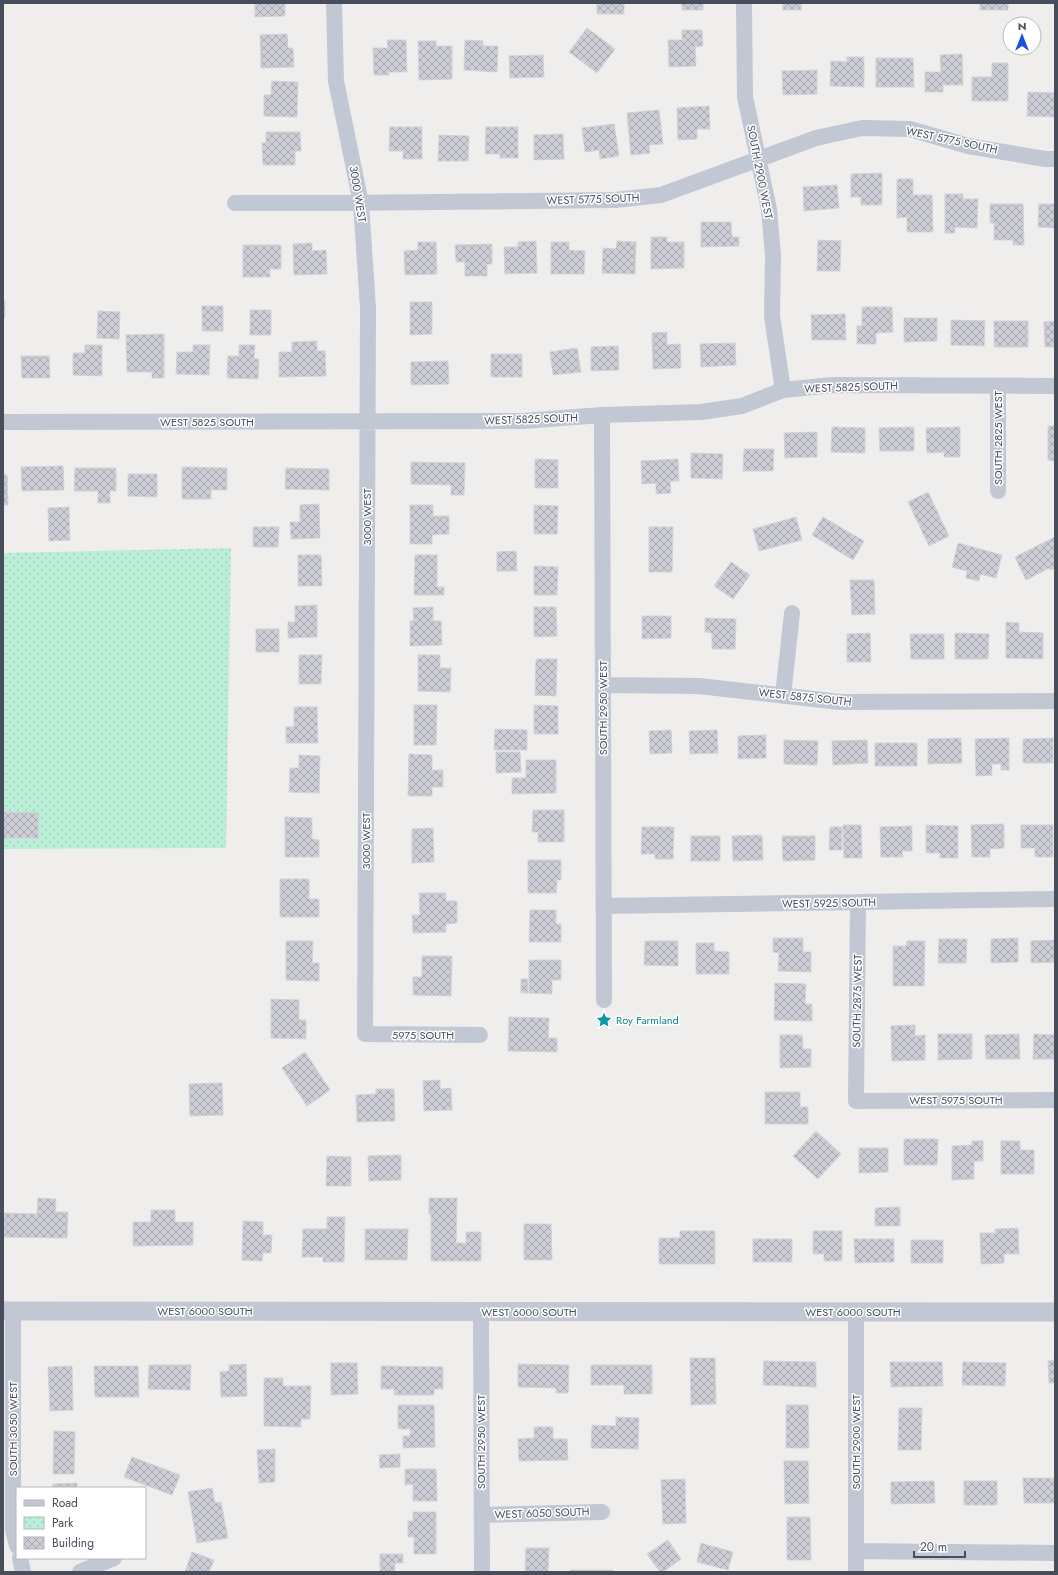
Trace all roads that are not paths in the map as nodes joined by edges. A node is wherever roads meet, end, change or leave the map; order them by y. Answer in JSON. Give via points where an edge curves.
{"nodes":[{"id":1,"x":334,"y":3,"type":"edge"},
{"id":2,"x":744,"y":3,"type":"edge"},
{"id":3,"x":758,"y":159,"type":"junction"},
{"id":4,"x":1055,"y":159,"type":"edge"},
{"id":5,"x":236,"y":203,"type":"dead end"},
{"id":6,"x":361,"y":203,"type":"junction"},
{"id":7,"x":998,"y":386,"type":"junction"},
{"id":8,"x":1055,"y":386,"type":"edge"},
{"id":9,"x":782,"y":390,"type":"junction"},
{"id":10,"x":602,"y":416,"type":"junction"},
{"id":11,"x":3,"y":422,"type":"edge"},
{"id":12,"x":367,"y":422,"type":"junction"},
{"id":13,"x":998,"y":491,"type":"dead end"},
{"id":14,"x":792,"y":613,"type":"dead end"},
{"id":15,"x":603,"y":685,"type":"junction"},
{"id":16,"x":782,"y":696,"type":"junction"},
{"id":17,"x":1055,"y":701,"type":"edge"},
{"id":18,"x":1055,"y":900,"type":"edge"},
{"id":19,"x":858,"y":902,"type":"junction"},
{"id":20,"x":604,"y":906,"type":"junction"},
{"id":21,"x":604,"y":1000,"type":"dead end"},
{"id":22,"x":366,"y":1034,"type":"joint"},
{"id":23,"x":480,"y":1035,"type":"dead end"},
{"id":24,"x":1055,"y":1100,"type":"edge"},
{"id":25,"x":856,"y":1101,"type":"joint"},
{"id":26,"x":8,"y":1311,"type":"edge"},
{"id":27,"x":481,"y":1312,"type":"junction"},
{"id":28,"x":856,"y":1312,"type":"junction"},
{"id":29,"x":1055,"y":1312,"type":"edge"},
{"id":30,"x":602,"y":1512,"type":"dead end"},
{"id":31,"x":482,"y":1515,"type":"junction"},
{"id":32,"x":16,"y":1542,"type":"edge"},
{"id":33,"x":856,"y":1551,"type":"junction"},
{"id":34,"x":1055,"y":1552,"type":"edge"},
{"id":35,"x":20,"y":1559,"type":"edge"},
{"id":36,"x":112,"y":1559,"type":"edge"},
{"id":37,"x":23,"y":1572,"type":"edge"},
{"id":38,"x":80,"y":1572,"type":"edge"},
{"id":39,"x":482,"y":1572,"type":"edge"},
{"id":40,"x":856,"y":1572,"type":"edge"}],
"edges":[{"from":1,"to":6,"type":"street","name":"3000 WEST","via":[[336,81]]},
{"from":2,"to":3,"type":"street","name":"SOUTH 2900 WEST","via":[[744,97]]},
{"from":3,"to":4,"type":"street","name":"WEST 5775 SOUTH","via":[[816,138],[862,128],[910,130],[968,146]]},
{"from":3,"to":6,"type":"street","name":"WEST 5775 SOUTH","via":[[662,195],[615,200]]},
{"from":3,"to":9,"type":"street","name":"SOUTH 2900 WEST","via":[[769,209],[772,316]]},
{"from":5,"to":6,"type":"street","name":"WEST 5775 SOUTH"},
{"from":6,"to":12,"type":"street","name":"3000 WEST","via":[[368,308]]},
{"from":7,"to":8,"type":"street","name":"WEST 5825 SOUTH"},
{"from":7,"to":9,"type":"street","name":"WEST 5825 SOUTH","via":[[832,385]]},
{"from":7,"to":13,"type":"street","name":"SOUTH 2825 WEST"},
{"from":9,"to":10,"type":"street","name":"WEST 5825 SOUTH","via":[[742,406],[715,410]]},
{"from":10,"to":12,"type":"street","name":"WEST 5825 SOUTH"},
{"from":10,"to":15,"type":"street","name":"SOUTH 2950 WEST"},
{"from":11,"to":12,"type":"street","name":"WEST 5825 SOUTH"},
{"from":12,"to":22,"type":"street","name":"3000 WEST"},
{"from":14,"to":16,"type":"street"},
{"from":15,"to":16,"type":"street","name":"WEST 5875 SOUTH","via":[[699,686]]},
{"from":15,"to":20,"type":"street","name":"SOUTH 2950 WEST"},
{"from":16,"to":17,"type":"street","name":"WEST 5875 SOUTH","via":[[840,702]]},
{"from":18,"to":19,"type":"street","name":"WEST 5925 SOUTH"},
{"from":19,"to":20,"type":"street","name":"WEST 5925 SOUTH"},
{"from":19,"to":25,"type":"street","name":"SOUTH 2875 WEST"},
{"from":20,"to":21,"type":"street","name":"SOUTH 2950 WEST"},
{"from":22,"to":23,"type":"street","name":"5975 SOUTH"},
{"from":24,"to":25,"type":"street","name":"WEST 5975 SOUTH"},
{"from":26,"to":27,"type":"street","name":"WEST 6000 SOUTH"},
{"from":26,"to":32,"type":"street","name":"SOUTH 3050 WEST","via":[[13,1530]]},
{"from":27,"to":28,"type":"street","name":"WEST 6000 SOUTH"},
{"from":27,"to":31,"type":"street","name":"SOUTH 2950 WEST"},
{"from":28,"to":29,"type":"street","name":"WEST 6000 SOUTH"},
{"from":28,"to":33,"type":"street","name":"SOUTH 2900 WEST"},
{"from":30,"to":31,"type":"street","name":"WEST 6050 SOUTH"},
{"from":31,"to":39,"type":"street","name":"SOUTH 2950 WEST"},
{"from":33,"to":34,"type":"street"},
{"from":33,"to":40,"type":"street","name":"SOUTH 2900 WEST"},
{"from":35,"to":37,"type":"street"},
{"from":36,"to":38,"type":"street"}]}
